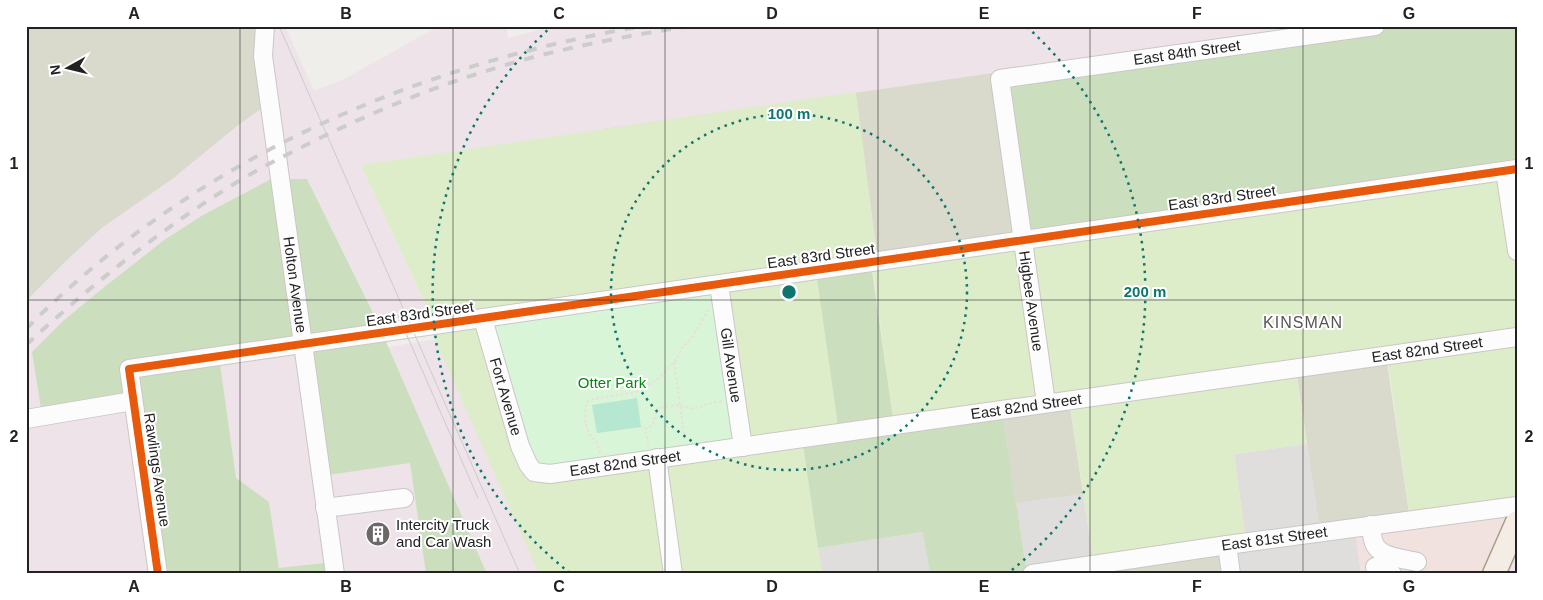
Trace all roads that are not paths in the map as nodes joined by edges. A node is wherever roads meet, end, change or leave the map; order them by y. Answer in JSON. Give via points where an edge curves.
{"nodes":[{"id":1,"x":265,"y":26,"type":"edge"},
{"id":2,"x":1375,"y":26,"type":"edge"},
{"id":3,"x":1000,"y":79,"type":"joint"},
{"id":4,"x":1511,"y":170,"type":"edge"},
{"id":5,"x":1022,"y":241,"type":"junction"},
{"id":6,"x":1517,"y":251,"type":"edge"},
{"id":7,"x":719,"y":285,"type":"junction"},
{"id":8,"x":483,"y":319,"type":"junction"},
{"id":9,"x":1517,"y":337,"type":"edge"},
{"id":10,"x":302,"y":345,"type":"junction"},
{"id":11,"x":129,"y":369,"type":"joint"},
{"id":12,"x":134,"y":401,"type":"junction"},
{"id":13,"x":1046,"y":403,"type":"junction"},
{"id":14,"x":26,"y":419,"type":"edge"},
{"id":15,"x":743,"y":446,"type":"junction"},
{"id":16,"x":653,"y":454,"type":"junction"},
{"id":17,"x":534,"y":472,"type":"joint"},
{"id":18,"x":404,"y":498,"type":"dead end"},
{"id":19,"x":1517,"y":506,"type":"edge"},
{"id":20,"x":326,"y":508,"type":"junction"},
{"id":21,"x":1517,"y":522,"type":"edge"},
{"id":22,"x":1371,"y":526,"type":"junction"},
{"id":23,"x":1227,"y":545,"type":"junction"},
{"id":24,"x":1417,"y":562,"type":"dead end"},
{"id":25,"x":1375,"y":567,"type":"dead end"},
{"id":26,"x":1500,"y":572,"type":"edge"},
{"id":27,"x":158,"y":574,"type":"edge"},
{"id":28,"x":335,"y":574,"type":"edge"},
{"id":29,"x":673,"y":574,"type":"edge"},
{"id":30,"x":1032,"y":574,"type":"edge"},
{"id":31,"x":1231,"y":574,"type":"edge"},
{"id":32,"x":1392,"y":574,"type":"edge"}],
"edges":[{"from":1,"to":10,"type":"street","name":"Holton Avenue","via":[[263,56]]},
{"from":2,"to":3,"type":"street","name":"East 84th Street"},
{"from":3,"to":5,"type":"street","name":"Higbee Avenue"},
{"from":4,"to":5,"type":"street","name":"East 83rd Street"},
{"from":4,"to":6,"type":"street"},
{"from":5,"to":7,"type":"street","name":"East 83rd Street"},
{"from":5,"to":13,"type":"street","name":"Higbee Avenue"},
{"from":7,"to":8,"type":"street","name":"East 83rd Street"},
{"from":7,"to":15,"type":"street","name":"Gill Avenue"},
{"from":8,"to":10,"type":"street","name":"East 83rd Street"},
{"from":8,"to":17,"type":"street","name":"Fort Avenue","via":[[520,446]]},
{"from":9,"to":13,"type":"street","name":"East 82nd Street"},
{"from":10,"to":11,"type":"street","name":"East 83rd Street"},
{"from":10,"to":20,"type":"street","name":"Holton Avenue"},
{"from":11,"to":12,"type":"street","name":"Rawlings Avenue"},
{"from":12,"to":14,"type":"street"},
{"from":12,"to":27,"type":"street","name":"Rawlings Avenue"},
{"from":13,"to":15,"type":"street","name":"East 82nd Street"},
{"from":15,"to":16,"type":"street","name":"East 82nd Street"},
{"from":16,"to":17,"type":"street","name":"East 82nd Street","via":[[550,474]]},
{"from":16,"to":29,"type":"street"},
{"from":18,"to":20,"type":"street"},
{"from":19,"to":22,"type":"street","name":"East 81st Street"},
{"from":20,"to":28,"type":"street","name":"Holton Avenue"},
{"from":21,"to":26,"type":"main road"},
{"from":22,"to":23,"type":"street","name":"East 81st Street"},
{"from":22,"to":24,"type":"street","via":[[1378,549]]},
{"from":23,"to":30,"type":"street","name":"East 81st Street"},
{"from":23,"to":31,"type":"street"},
{"from":25,"to":32,"type":"street"}]}
